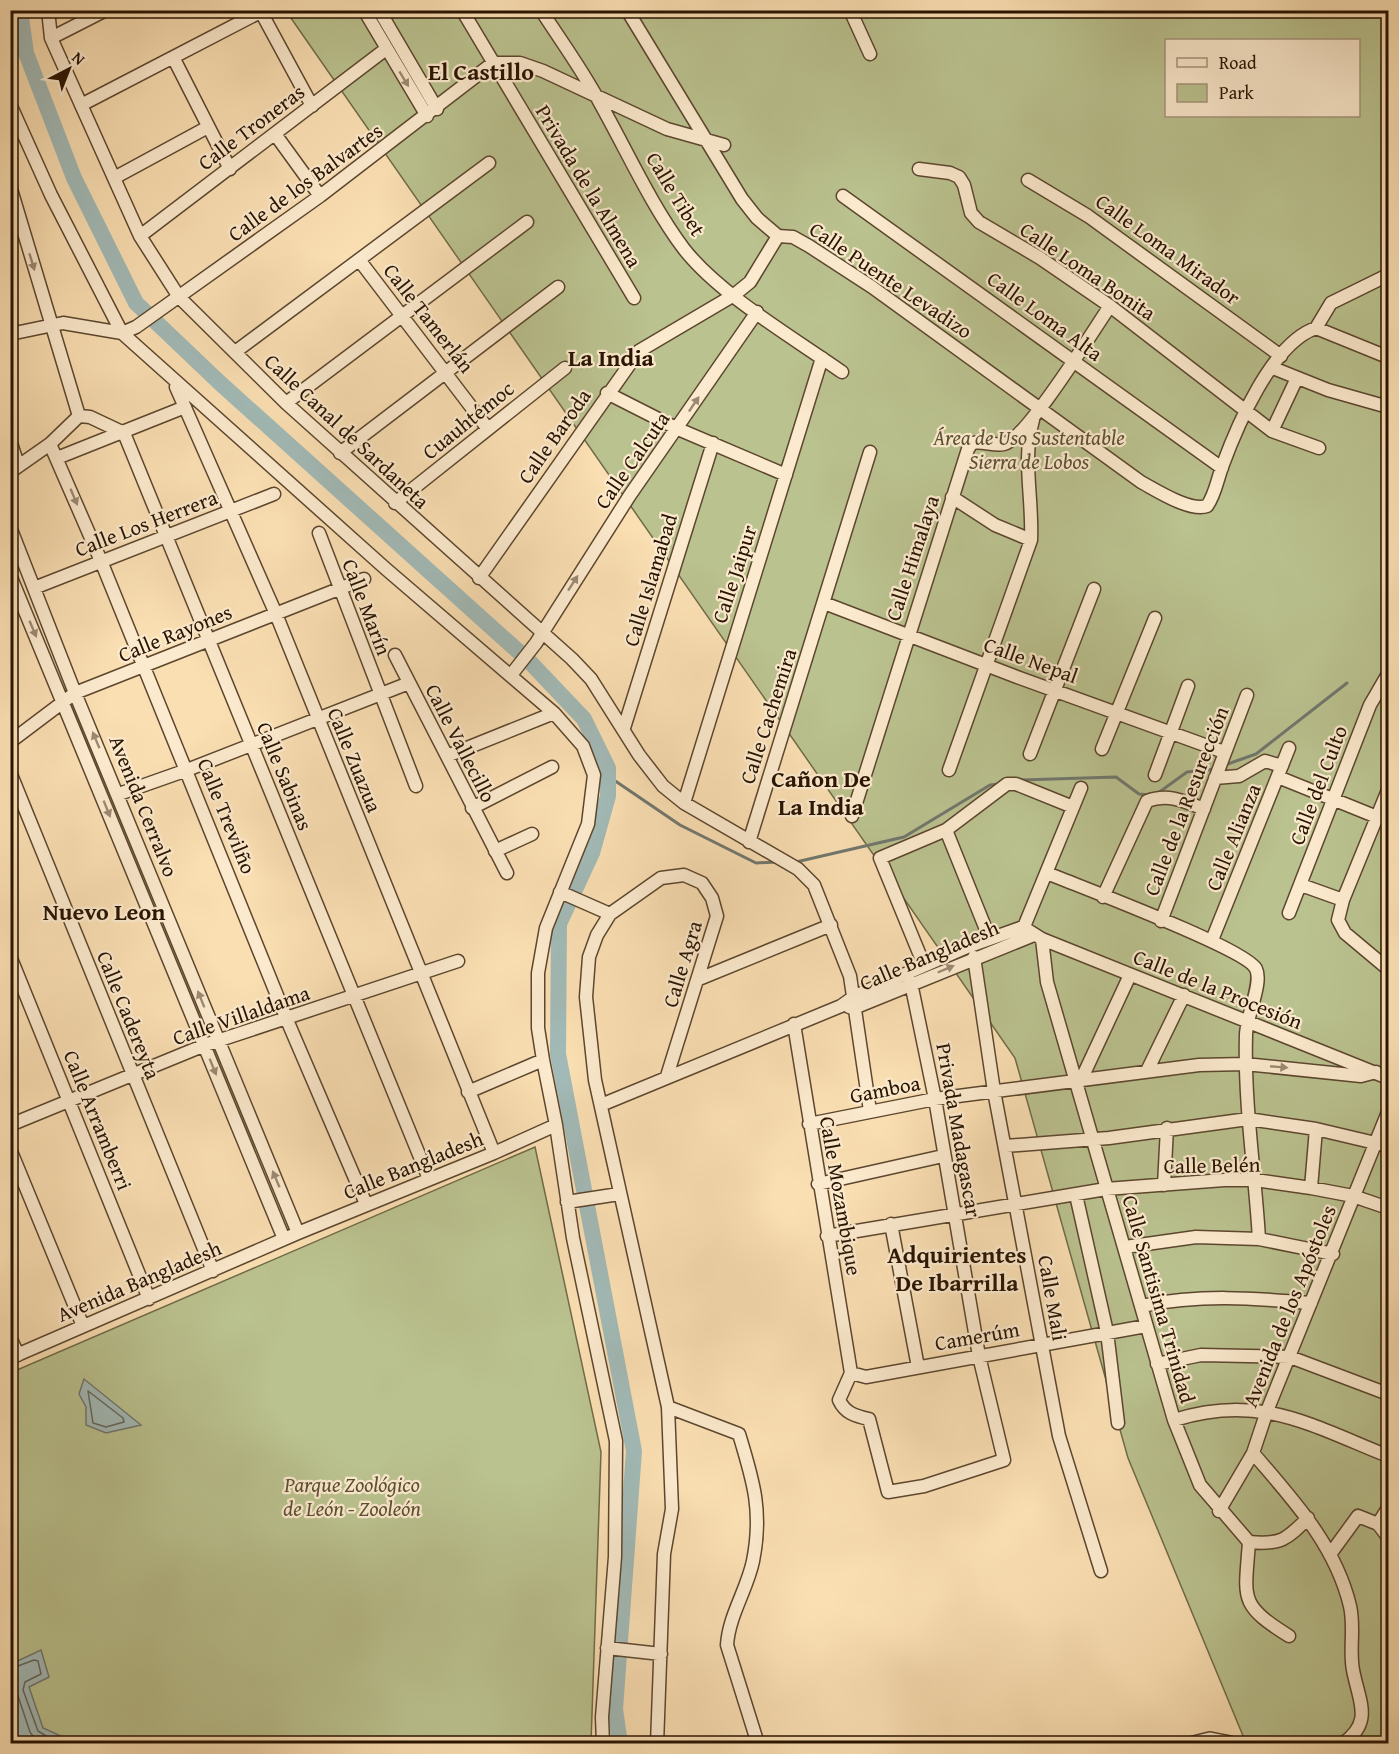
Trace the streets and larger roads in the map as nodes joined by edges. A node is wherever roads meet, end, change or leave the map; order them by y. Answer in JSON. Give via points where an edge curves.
{"nodes":[{"id":1,"x":48,"y":10,"type":"edge"},
{"id":2,"x":106,"y":10,"type":"edge"},
{"id":3,"x":236,"y":10,"type":"edge"},
{"id":4,"x":364,"y":10,"type":"edge"},
{"id":5,"x":379,"y":10,"type":"edge"},
{"id":6,"x":462,"y":10,"type":"edge"},
{"id":7,"x":541,"y":10,"type":"edge"},
{"id":8,"x":627,"y":10,"type":"edge"},
{"id":9,"x":850,"y":10,"type":"edge"},
{"id":10,"x":263,"y":11,"type":"edge"},
{"id":11,"x":242,"y":23,"type":"junction"},
{"id":12,"x":51,"y":39,"type":"junction"},
{"id":13,"x":386,"y":49,"type":"junction"},
{"id":14,"x":870,"y":54,"type":"dead end"},
{"id":15,"x":174,"y":60,"type":"junction"},
{"id":16,"x":493,"y":63,"type":"junction"},
{"id":17,"x":598,"y":99,"type":"junction"},
{"id":18,"x":10,"y":104,"type":"edge"},
{"id":19,"x":81,"y":105,"type":"junction"},
{"id":20,"x":312,"y":105,"type":"junction"},
{"id":21,"x":432,"y":112,"type":"junction"},
{"id":22,"x":208,"y":127,"type":"junction"},
{"id":23,"x":275,"y":135,"type":"junction"},
{"id":24,"x":708,"y":140,"type":"junction"},
{"id":25,"x":724,"y":145,"type":"dead end"},
{"id":26,"x":489,"y":163,"type":"dead end"},
{"id":27,"x":230,"y":169,"type":"junction"},
{"id":28,"x":919,"y":169,"type":"dead end"},
{"id":29,"x":114,"y":178,"type":"junction"},
{"id":30,"x":1028,"y":180,"type":"dead end"},
{"id":31,"x":10,"y":186,"type":"edge"},
{"id":32,"x":320,"y":196,"type":"junction"},
{"id":33,"x":843,"y":196,"type":"dead end"},
{"id":34,"x":527,"y":222,"type":"dead end"},
{"id":35,"x":140,"y":236,"type":"junction"},
{"id":36,"x":778,"y":236,"type":"junction"},
{"id":37,"x":360,"y":261,"type":"junction"},
{"id":38,"x":1388,"y":275,"type":"edge"},
{"id":39,"x":558,"y":287,"type":"dead end"},
{"id":40,"x":734,"y":295,"type":"junction"},
{"id":41,"x":179,"y":297,"type":"junction"},
{"id":42,"x":634,"y":298,"type":"dead end"},
{"id":43,"x":1110,"y":306,"type":"junction"},
{"id":44,"x":757,"y":312,"type":"junction"},
{"id":45,"x":402,"y":315,"type":"junction"},
{"id":46,"x":50,"y":324,"type":"junction"},
{"id":47,"x":1316,"y":328,"type":"junction"},
{"id":48,"x":122,"y":333,"type":"junction"},
{"id":49,"x":10,"y":334,"type":"edge"},
{"id":50,"x":235,"y":352,"type":"junction"},
{"id":51,"x":1281,"y":356,"type":"junction"},
{"id":52,"x":1385,"y":356,"type":"dead end"},
{"id":53,"x":822,"y":358,"type":"junction"},
{"id":54,"x":1073,"y":361,"type":"junction"},
{"id":55,"x":565,"y":368,"type":"dead end"},
{"id":56,"x":1273,"y":368,"type":"junction"},
{"id":57,"x":446,"y":372,"type":"junction"},
{"id":58,"x":842,"y":372,"type":"dead end"},
{"id":59,"x":1297,"y":378,"type":"junction"},
{"id":60,"x":175,"y":384,"type":"junction"},
{"id":61,"x":607,"y":393,"type":"junction"},
{"id":62,"x":286,"y":403,"type":"junction"},
{"id":63,"x":184,"y":407,"type":"junction"},
{"id":64,"x":1386,"y":407,"type":"edge"},
{"id":65,"x":1245,"y":411,"type":"junction"},
{"id":66,"x":1037,"y":412,"type":"junction"},
{"id":67,"x":79,"y":416,"type":"junction"},
{"id":68,"x":488,"y":429,"type":"junction"},
{"id":69,"x":678,"y":429,"type":"junction"},
{"id":70,"x":1272,"y":431,"type":"junction"},
{"id":71,"x":124,"y":433,"type":"junction"},
{"id":72,"x":10,"y":440,"type":"edge"},
{"id":73,"x":713,"y":443,"type":"junction"},
{"id":74,"x":50,"y":444,"type":"junction"},
{"id":75,"x":1319,"y":448,"type":"dead end"},
{"id":76,"x":870,"y":452,"type":"dead end"},
{"id":77,"x":340,"y":453,"type":"junction"},
{"id":78,"x":57,"y":458,"type":"junction"},
{"id":79,"x":14,"y":468,"type":"edge"},
{"id":80,"x":1222,"y":468,"type":"junction"},
{"id":81,"x":786,"y":475,"type":"junction"},
{"id":82,"x":274,"y":494,"type":"dead end"},
{"id":83,"x":952,"y":497,"type":"junction"},
{"id":84,"x":395,"y":503,"type":"junction"},
{"id":85,"x":232,"y":510,"type":"junction"},
{"id":86,"x":10,"y":527,"type":"edge"},
{"id":87,"x":319,"y":533,"type":"dead end"},
{"id":88,"x":167,"y":536,"type":"junction"},
{"id":89,"x":1031,"y":540,"type":"junction"},
{"id":90,"x":101,"y":561,"type":"junction"},
{"id":91,"x":10,"y":575,"type":"edge"},
{"id":92,"x":479,"y":578,"type":"junction"},
{"id":93,"x":364,"y":579,"type":"dead end"},
{"id":94,"x":34,"y":588,"type":"junction"},
{"id":95,"x":340,"y":589,"type":"junction"},
{"id":96,"x":1094,"y":589,"type":"dead end"},
{"id":97,"x":15,"y":602,"type":"edge"},
{"id":98,"x":824,"y":603,"type":"junction"},
{"id":99,"x":276,"y":614,"type":"junction"},
{"id":100,"x":1155,"y":618,"type":"dead end"},
{"id":101,"x":909,"y":633,"type":"junction"},
{"id":102,"x":539,"y":638,"type":"junction"},
{"id":103,"x":209,"y":640,"type":"junction"},
{"id":104,"x":395,"y":655,"type":"dead end"},
{"id":105,"x":986,"y":665,"type":"junction"},
{"id":106,"x":145,"y":666,"type":"junction"},
{"id":107,"x":514,"y":672,"type":"junction"},
{"id":108,"x":1389,"y":674,"type":"edge"},
{"id":109,"x":409,"y":682,"type":"junction"},
{"id":110,"x":1188,"y":686,"type":"dead end"},
{"id":111,"x":1055,"y":690,"type":"junction"},
{"id":112,"x":75,"y":693,"type":"junction"},
{"id":113,"x":379,"y":694,"type":"junction"},
{"id":114,"x":1247,"y":695,"type":"dead end"},
{"id":115,"x":64,"y":703,"type":"junction"},
{"id":116,"x":554,"y":712,"type":"junction"},
{"id":117,"x":1118,"y":712,"type":"junction"},
{"id":118,"x":317,"y":720,"type":"junction"},
{"id":119,"x":624,"y":728,"type":"junction"},
{"id":120,"x":1172,"y":732,"type":"junction"},
{"id":121,"x":10,"y":742,"type":"edge"},
{"id":122,"x":251,"y":745,"type":"junction"},
{"id":123,"x":1289,"y":748,"type":"dead end"},
{"id":124,"x":1102,"y":749,"type":"dead end"},
{"id":125,"x":1224,"y":752,"type":"junction"},
{"id":126,"x":1030,"y":754,"type":"dead end"},
{"id":127,"x":447,"y":756,"type":"junction"},
{"id":128,"x":552,"y":767,"type":"dead end"},
{"id":129,"x":187,"y":770,"type":"junction"},
{"id":130,"x":949,"y":771,"type":"dead end"},
{"id":131,"x":1280,"y":771,"type":"junction"},
{"id":132,"x":10,"y":772,"type":"edge"},
{"id":133,"x":1155,"y":775,"type":"dead end"},
{"id":134,"x":1215,"y":777,"type":"junction"},
{"id":135,"x":416,"y":786,"type":"dead end"},
{"id":136,"x":1081,"y":788,"type":"dead end"},
{"id":137,"x":1389,"y":790,"type":"edge"},
{"id":138,"x":119,"y":794,"type":"junction"},
{"id":139,"x":1332,"y":799,"type":"junction"},
{"id":140,"x":684,"y":803,"type":"junction"},
{"id":141,"x":1073,"y":807,"type":"junction"},
{"id":142,"x":472,"y":808,"type":"junction"},
{"id":143,"x":1204,"y":809,"type":"junction"},
{"id":144,"x":852,"y":816,"type":"dead end"},
{"id":145,"x":1377,"y":817,"type":"junction"},
{"id":146,"x":946,"y":830,"type":"junction"},
{"id":147,"x":532,"y":834,"type":"dead end"},
{"id":148,"x":749,"y":842,"type":"junction"},
{"id":149,"x":495,"y":851,"type":"junction"},
{"id":150,"x":507,"y":873,"type":"dead end"},
{"id":151,"x":1047,"y":873,"type":"junction"},
{"id":152,"x":1301,"y":885,"type":"junction"},
{"id":153,"x":564,"y":893,"type":"junction"},
{"id":154,"x":1103,"y":897,"type":"junction"},
{"id":155,"x":1343,"y":900,"type":"junction"},
{"id":156,"x":1289,"y":913,"type":"dead end"},
{"id":157,"x":610,"y":914,"type":"junction"},
{"id":158,"x":1161,"y":921,"type":"junction"},
{"id":159,"x":831,"y":925,"type":"junction"},
{"id":160,"x":1022,"y":932,"type":"junction"},
{"id":161,"x":1038,"y":937,"type":"junction"},
{"id":162,"x":989,"y":938,"type":"junction"},
{"id":163,"x":1212,"y":940,"type":"junction"},
{"id":164,"x":10,"y":956,"type":"edge"},
{"id":165,"x":974,"y":957,"type":"junction"},
{"id":166,"x":458,"y":961,"type":"dead end"},
{"id":167,"x":924,"y":965,"type":"junction"},
{"id":168,"x":1389,"y":969,"type":"edge"},
{"id":169,"x":420,"y":975,"type":"junction"},
{"id":170,"x":1130,"y":975,"type":"junction"},
{"id":171,"x":699,"y":979,"type":"junction"},
{"id":172,"x":911,"y":983,"type":"junction"},
{"id":173,"x":1184,"y":995,"type":"junction"},
{"id":174,"x":353,"y":997,"type":"junction"},
{"id":175,"x":850,"y":1003,"type":"junction"},
{"id":176,"x":287,"y":1020,"type":"junction"},
{"id":177,"x":1246,"y":1021,"type":"junction"},
{"id":178,"x":794,"y":1024,"type":"junction"},
{"id":179,"x":218,"y":1042,"type":"junction"},
{"id":180,"x":205,"y":1046,"type":"junction"},
{"id":181,"x":1313,"y":1048,"type":"junction"},
{"id":182,"x":543,"y":1060,"type":"junction"},
{"id":183,"x":1245,"y":1064,"type":"junction"},
{"id":184,"x":1313,"y":1070,"type":"junction"},
{"id":185,"x":1147,"y":1071,"type":"junction"},
{"id":186,"x":1376,"y":1072,"type":"junction"},
{"id":187,"x":132,"y":1074,"type":"junction"},
{"id":188,"x":667,"y":1076,"type":"junction"},
{"id":189,"x":1389,"y":1078,"type":"edge"},
{"id":190,"x":1079,"y":1079,"type":"junction"},
{"id":191,"x":994,"y":1091,"type":"junction"},
{"id":192,"x":468,"y":1092,"type":"junction"},
{"id":193,"x":935,"y":1099,"type":"junction"},
{"id":194,"x":69,"y":1101,"type":"junction"},
{"id":195,"x":601,"y":1105,"type":"junction"},
{"id":196,"x":870,"y":1111,"type":"junction"},
{"id":197,"x":1389,"y":1112,"type":"edge"},
{"id":198,"x":1248,"y":1119,"type":"junction"},
{"id":199,"x":809,"y":1124,"type":"junction"},
{"id":200,"x":10,"y":1125,"type":"edge"},
{"id":201,"x":556,"y":1125,"type":"junction"},
{"id":202,"x":1167,"y":1128,"type":"junction"},
{"id":203,"x":1316,"y":1129,"type":"junction"},
{"id":204,"x":1091,"y":1139,"type":"junction"},
{"id":205,"x":1382,"y":1144,"type":"edge"},
{"id":206,"x":1006,"y":1146,"type":"junction"},
{"id":207,"x":10,"y":1149,"type":"edge"},
{"id":208,"x":494,"y":1153,"type":"junction"},
{"id":209,"x":943,"y":1156,"type":"junction"},
{"id":210,"x":429,"y":1179,"type":"junction"},
{"id":211,"x":1256,"y":1180,"type":"junction"},
{"id":212,"x":818,"y":1184,"type":"junction"},
{"id":213,"x":1164,"y":1185,"type":"junction"},
{"id":214,"x":1311,"y":1188,"type":"junction"},
{"id":215,"x":1106,"y":1189,"type":"junction"},
{"id":216,"x":614,"y":1194,"type":"junction"},
{"id":217,"x":1077,"y":1195,"type":"junction"},
{"id":218,"x":1353,"y":1196,"type":"junction"},
{"id":219,"x":572,"y":1202,"type":"junction"},
{"id":220,"x":1016,"y":1203,"type":"junction"},
{"id":221,"x":366,"y":1204,"type":"junction"},
{"id":222,"x":1389,"y":1208,"type":"edge"},
{"id":223,"x":954,"y":1213,"type":"junction"},
{"id":224,"x":891,"y":1224,"type":"junction"},
{"id":225,"x":298,"y":1233,"type":"junction"},
{"id":226,"x":827,"y":1236,"type":"junction"},
{"id":227,"x":284,"y":1239,"type":"junction"},
{"id":228,"x":1259,"y":1239,"type":"junction"},
{"id":229,"x":1125,"y":1247,"type":"junction"},
{"id":230,"x":1333,"y":1254,"type":"junction"},
{"id":231,"x":213,"y":1271,"type":"junction"},
{"id":232,"x":149,"y":1299,"type":"junction"},
{"id":233,"x":1311,"y":1303,"type":"junction"},
{"id":234,"x":1141,"y":1306,"type":"junction"},
{"id":235,"x":83,"y":1326,"type":"junction"},
{"id":236,"x":1146,"y":1326,"type":"junction"},
{"id":237,"x":1107,"y":1332,"type":"junction"},
{"id":238,"x":10,"y":1337,"type":"edge"},
{"id":239,"x":1041,"y":1344,"type":"junction"},
{"id":240,"x":979,"y":1356,"type":"junction"},
{"id":241,"x":14,"y":1357,"type":"edge"},
{"id":242,"x":1290,"y":1357,"type":"junction"},
{"id":243,"x":1157,"y":1364,"type":"junction"},
{"id":244,"x":918,"y":1367,"type":"junction"},
{"id":245,"x":851,"y":1373,"type":"junction"},
{"id":246,"x":1389,"y":1394,"type":"edge"},
{"id":247,"x":668,"y":1407,"type":"junction"},
{"id":248,"x":1267,"y":1411,"type":"junction"},
{"id":249,"x":1174,"y":1420,"type":"junction"},
{"id":250,"x":1119,"y":1423,"type":"dead end"},
{"id":251,"x":1252,"y":1453,"type":"junction"},
{"id":252,"x":1389,"y":1456,"type":"edge"},
{"id":253,"x":1389,"y":1508,"type":"edge"},
{"id":254,"x":1219,"y":1511,"type":"junction"},
{"id":255,"x":1308,"y":1518,"type":"junction"},
{"id":256,"x":1378,"y":1524,"type":"junction"},
{"id":257,"x":1389,"y":1537,"type":"edge"},
{"id":258,"x":1249,"y":1542,"type":"junction"},
{"id":259,"x":1331,"y":1553,"type":"junction"},
{"id":260,"x":1101,"y":1571,"type":"dead end"},
{"id":261,"x":1289,"y":1636,"type":"dead end"},
{"id":262,"x":612,"y":1649,"type":"junction"},
{"id":263,"x":657,"y":1654,"type":"junction"},
{"id":264,"x":603,"y":1743,"type":"edge"},
{"id":265,"x":657,"y":1743,"type":"edge"},
{"id":266,"x":758,"y":1743,"type":"edge"},
{"id":267,"x":1194,"y":1743,"type":"edge"},
{"id":268,"x":1230,"y":1743,"type":"edge"},
{"id":269,"x":1342,"y":1743,"type":"edge"}],
"edges":[{"from":1,"to":12,"type":"street","name":"Calle Canal de Sardaneta"},
{"from":2,"to":12,"type":"street"},
{"from":3,"to":11,"type":"street"},
{"from":4,"to":13,"type":"street"},
{"from":5,"to":21,"type":"street"},
{"from":6,"to":16,"type":"street","name":"Privada de la Almena"},
{"from":7,"to":17,"type":"street","name":"Calle Tibet"},
{"from":8,"to":24,"type":"street","name":"Calle Puente Levadizo"},
{"from":9,"to":14,"type":"street"},
{"from":10,"to":11,"type":"street"},
{"from":10,"to":20,"type":"street"},
{"from":11,"to":15,"type":"street"},
{"from":12,"to":19,"type":"street","name":"Calle Canal de Sardaneta"},
{"from":13,"to":20,"type":"street","name":"Calle Troneras"},
{"from":13,"to":21,"type":"street","one_way":true},
{"from":15,"to":19,"type":"street"},
{"from":15,"to":22,"type":"street"},
{"from":16,"to":17,"type":"street","via":[[520,63]]},
{"from":16,"to":21,"type":"street","name":"Calle de los Balvartes"},
{"from":16,"to":42,"type":"street","name":"Privada de la Almena"},
{"from":17,"to":24,"type":"street","via":[[667,129]]},
{"from":17,"to":40,"type":"street","name":"Calle Tibet","via":[[685,250]]},
{"from":18,"to":48,"type":"street","via":[[56,205]]},
{"from":19,"to":29,"type":"street","name":"Calle Canal de Sardaneta"},
{"from":20,"to":23,"type":"street","name":"Calle Troneras"},
{"from":21,"to":32,"type":"street","name":"Calle de los Balvartes"},
{"from":22,"to":27,"type":"street"},
{"from":22,"to":29,"type":"street"},
{"from":23,"to":27,"type":"street","name":"Calle Troneras"},
{"from":23,"to":32,"type":"street"},
{"from":24,"to":25,"type":"street"},
{"from":24,"to":36,"type":"street","name":"Calle Puente Levadizo","via":[[742,199]]},
{"from":26,"to":37,"type":"street"},
{"from":27,"to":35,"type":"street","name":"Calle Troneras"},
{"from":28,"to":43,"type":"street","name":"Calle Loma Bonita","via":[[959,177],[971,213],[979,222]]},
{"from":29,"to":35,"type":"street","name":"Calle Canal de Sardaneta"},
{"from":30,"to":51,"type":"street","name":"Calle Loma Mirador","via":[[1088,216]]},
{"from":31,"to":46,"type":"street","one_way":true},
{"from":32,"to":41,"type":"street","name":"Calle de los Balvartes"},
{"from":33,"to":54,"type":"street","name":"Calle Loma Alta"},
{"from":34,"to":45,"type":"street"},
{"from":35,"to":41,"type":"street","name":"Calle Canal de Sardaneta"},
{"from":36,"to":40,"type":"street","name":"Calle Baroda","via":[[750,282]]},
{"from":36,"to":66,"type":"street","name":"Calle Puente Levadizo","via":[[793,237],[872,287]]},
{"from":37,"to":45,"type":"street","name":"Calle Tamerlán"},
{"from":37,"to":50,"type":"street"},
{"from":38,"to":47,"type":"street","via":[[1331,303]]},
{"from":39,"to":57,"type":"street"},
{"from":40,"to":44,"type":"street","name":"Calle Tibet"},
{"from":40,"to":61,"type":"street","name":"Calle Baroda","via":[[639,351]]},
{"from":41,"to":48,"type":"street","name":"Calle de los Balvartes"},
{"from":41,"to":50,"type":"street","name":"Calle Canal de Sardaneta"},
{"from":43,"to":54,"type":"street","name":"Calle Himalaya"},
{"from":43,"to":65,"type":"street","name":"Calle Loma Bonita"},
{"from":44,"to":53,"type":"street","name":"Calle Tibet"},
{"from":69,"to":44,"type":"street","name":"Calle Calcuta","one_way":true},
{"from":45,"to":57,"type":"street","name":"Calle Tamerlán"},
{"from":45,"to":62,"type":"street"},
{"from":46,"to":48,"type":"street"},
{"from":46,"to":49,"type":"street"},
{"from":46,"to":67,"type":"street"},
{"from":47,"to":51,"type":"street","via":[[1297,338]]},
{"from":47,"to":52,"type":"street"},
{"from":48,"to":60,"type":"street"},
{"from":50,"to":62,"type":"street","name":"Calle Canal de Sardaneta"},
{"from":51,"to":56,"type":"street"},
{"from":53,"to":58,"type":"street","name":"Calle Tibet"},
{"from":53,"to":81,"type":"street","name":"Calle Jaipur"},
{"from":54,"to":66,"type":"street","name":"Calle Himalaya"},
{"from":54,"to":80,"type":"street","name":"Calle Loma Alta"},
{"from":55,"to":68,"type":"street","name":"Cuauhtémoc"},
{"from":56,"to":59,"type":"street"},
{"from":56,"to":65,"type":"street"},
{"from":57,"to":68,"type":"street","name":"Calle Tamerlán"},
{"from":57,"to":77,"type":"street"},
{"from":59,"to":64,"type":"street"},
{"from":59,"to":70,"type":"street"},
{"from":60,"to":63,"type":"street","name":"Calle Zuazua"},
{"from":60,"to":107,"type":"street"},
{"from":61,"to":69,"type":"street"},
{"from":61,"to":92,"type":"street","name":"Calle Baroda"},
{"from":62,"to":77,"type":"street","name":"Calle Canal de Sardaneta"},
{"from":63,"to":71,"type":"street"},
{"from":63,"to":85,"type":"street","name":"Calle Zuazua"},
{"from":65,"to":70,"type":"street","name":"Calle Loma Bonita"},
{"from":65,"to":80,"type":"street"},
{"from":66,"to":80,"type":"street","name":"Calle Puente Levadizo","via":[[1172,499],[1207,506]]},
{"from":66,"to":83,"type":"street","name":"Calle Himalaya","via":[[1011,441],[972,443]]},
{"from":66,"to":89,"type":"street","via":[[1026,444],[1033,509]]},
{"from":67,"to":71,"type":"street"},
{"from":67,"to":74,"type":"street"},
{"from":68,"to":84,"type":"street","name":"Cuauhtémoc"},
{"from":69,"to":73,"type":"street"},
{"from":102,"to":69,"type":"street","name":"Calle Calcuta","one_way":true,"via":[[630,495]]},
{"from":70,"to":75,"type":"street","name":"Calle Loma Bonita"},
{"from":71,"to":78,"type":"street"},
{"from":71,"to":88,"type":"street","name":"Calle Sabinas"},
{"from":72,"to":79,"type":"street"},
{"from":73,"to":81,"type":"street"},
{"from":73,"to":119,"type":"street","name":"Calle Islamabad"},
{"from":74,"to":78,"type":"street","name":"Calle Trevilño"},
{"from":74,"to":79,"type":"street"},
{"from":76,"to":98,"type":"street","name":"Calle Cachemira"},
{"from":77,"to":84,"type":"street","name":"Calle Canal de Sardaneta"},
{"from":78,"to":90,"type":"street","name":"Calle Trevilño","one_way":true},
{"from":81,"to":140,"type":"street","name":"Calle Jaipur"},
{"from":82,"to":85,"type":"street","name":"Calle Los Herrera"},
{"from":83,"to":89,"type":"street","via":[[1001,528]]},
{"from":83,"to":101,"type":"street","name":"Calle Himalaya"},
{"from":84,"to":92,"type":"street","name":"Calle Canal de Sardaneta"},
{"from":85,"to":88,"type":"street","name":"Calle Los Herrera"},
{"from":85,"to":99,"type":"street","name":"Calle Zuazua"},
{"from":86,"to":94,"type":"street","name":"Avenida Cerralvo"},
{"from":87,"to":95,"type":"street","name":"Calle Marín"},
{"from":88,"to":90,"type":"street","name":"Calle Los Herrera"},
{"from":88,"to":103,"type":"street","name":"Calle Sabinas"},
{"from":89,"to":105,"type":"street"},
{"from":90,"to":94,"type":"street","name":"Calle Los Herrera"},
{"from":90,"to":106,"type":"street","name":"Calle Trevilño"},
{"from":91,"to":97,"type":"street","name":"Avenida Cerralvo"},
{"from":92,"to":102,"type":"street","name":"Calle Canal de Sardaneta"},
{"from":93,"to":95,"type":"street","name":"Calle Rayones"},
{"from":94,"to":112,"type":"street","name":"Avenida Cerralvo"},
{"from":95,"to":99,"type":"street","name":"Calle Rayones"},
{"from":95,"to":113,"type":"street","name":"Calle Marín"},
{"from":96,"to":111,"type":"street"},
{"from":97,"to":115,"type":"street","name":"Avenida Cerralvo","one_way":true},
{"from":98,"to":101,"type":"street","name":"Calle Nepal"},
{"from":98,"to":148,"type":"street","name":"Calle Cachemira"},
{"from":99,"to":103,"type":"street","name":"Calle Rayones"},
{"from":99,"to":118,"type":"street","name":"Calle Zuazua"},
{"from":100,"to":117,"type":"street"},
{"from":101,"to":105,"type":"street","name":"Calle Nepal"},
{"from":101,"to":144,"type":"street","name":"Calle Himalaya"},
{"from":102,"to":107,"type":"street","name":"Calle Calcuta"},
{"from":102,"to":119,"type":"street","name":"Calle Canal de Sardaneta","via":[[591,679]]},
{"from":103,"to":106,"type":"street","name":"Calle Rayones"},
{"from":103,"to":122,"type":"street","name":"Calle Sabinas"},
{"from":104,"to":109,"type":"street"},
{"from":105,"to":111,"type":"street","name":"Calle Nepal"},
{"from":105,"to":130,"type":"street"},
{"from":106,"to":112,"type":"street","name":"Calle Rayones"},
{"from":106,"to":129,"type":"street","name":"Calle Trevilño"},
{"from":107,"to":116,"type":"street"},
{"from":108,"to":139,"type":"street","name":"Calle del Culto","via":[[1370,705]]},
{"from":109,"to":113,"type":"street","name":"Calle Vallecillo"},
{"from":109,"to":127,"type":"street","name":"Calle Vallecillo"},
{"from":110,"to":120,"type":"street"},
{"from":111,"to":117,"type":"street","name":"Calle Nepal"},
{"from":111,"to":126,"type":"street"},
{"from":112,"to":115,"type":"street","name":"Calle Rayones"},
{"from":138,"to":112,"type":"street","name":"Avenida Cerralvo","one_way":true},
{"from":113,"to":118,"type":"street","name":"Calle Vallecillo"},
{"from":113,"to":135,"type":"street","name":"Calle Marín"},
{"from":114,"to":125,"type":"street","name":"Calle de la Resurección"},
{"from":115,"to":121,"type":"street","name":"Calle Rayones"},
{"from":115,"to":180,"type":"street","name":"Avenida Cerralvo","one_way":true},
{"from":116,"to":127,"type":"street"},
{"from":116,"to":153,"type":"street","via":[[583,746],[594,775],[588,824]]},
{"from":117,"to":120,"type":"street","name":"Calle Nepal"},
{"from":117,"to":124,"type":"street"},
{"from":118,"to":122,"type":"street","name":"Calle Vallecillo"},
{"from":118,"to":169,"type":"street","name":"Calle Zuazua"},
{"from":119,"to":140,"type":"street","name":"Calle Canal de Sardaneta","via":[[663,786]]},
{"from":120,"to":125,"type":"street","name":"Calle Nepal"},
{"from":120,"to":133,"type":"street"},
{"from":122,"to":129,"type":"street","name":"Calle Vallecillo"},
{"from":122,"to":174,"type":"street","name":"Calle Sabinas"},
{"from":123,"to":131,"type":"street","name":"Calle Alianza"},
{"from":125,"to":134,"type":"street","name":"Calle de la Resurección"},
{"from":127,"to":142,"type":"street","name":"Calle Vallecillo"},
{"from":128,"to":142,"type":"street"},
{"from":129,"to":138,"type":"street","name":"Calle Vallecillo"},
{"from":129,"to":176,"type":"street","name":"Calle Trevilño"},
{"from":131,"to":134,"type":"street","via":[[1265,761],[1239,776]]},
{"from":131,"to":139,"type":"street"},
{"from":131,"to":163,"type":"street","name":"Calle Alianza"},
{"from":132,"to":187,"type":"street","name":"Calle Cadereyta"},
{"from":134,"to":143,"type":"street","name":"Calle de la Resurección"},
{"from":136,"to":141,"type":"street","name":"Calle Bangladesh"},
{"from":137,"to":145,"type":"street"},
{"from":179,"to":138,"type":"street","name":"Avenida Cerralvo","one_way":true},
{"from":139,"to":145,"type":"street"},
{"from":139,"to":152,"type":"street","name":"Calle del Culto"},
{"from":140,"to":148,"type":"street","name":"Calle Canal de Sardaneta"},
{"from":141,"to":146,"type":"street","via":[[1007,784]]},
{"from":141,"to":151,"type":"street","name":"Calle Bangladesh"},
{"from":142,"to":149,"type":"street","name":"Calle Vallecillo"},
{"from":143,"to":154,"type":"street","via":[[1174,798],[1147,801]]},
{"from":143,"to":158,"type":"street","name":"Calle de la Resurección"},
{"from":145,"to":155,"type":"street"},
{"from":146,"to":162,"type":"street"},
{"from":146,"to":167,"type":"street","via":[[883,856],[879,863]]},
{"from":147,"to":149,"type":"street"},
{"from":148,"to":159,"type":"street","name":"Calle Canal de Sardaneta","via":[[798,869],[814,885]]},
{"from":149,"to":150,"type":"street","name":"Calle Vallecillo"},
{"from":151,"to":154,"type":"street"},
{"from":151,"to":160,"type":"street","name":"Calle Bangladesh"},
{"from":152,"to":155,"type":"street"},
{"from":152,"to":156,"type":"street","name":"Calle del Culto"},
{"from":153,"to":157,"type":"street"},
{"from":153,"to":182,"type":"street","via":[[546,928],[538,973],[538,1028]]},
{"from":154,"to":158,"type":"street"},
{"from":155,"to":168,"type":"street","via":[[1340,927]]},
{"from":157,"to":171,"type":"street","name":"Calle Agra","via":[[661,878],[684,875],[702,883],[717,915]]},
{"from":157,"to":195,"type":"street","via":[[589,957],[586,997]]},
{"from":158,"to":163,"type":"street"},
{"from":159,"to":171,"type":"street"},
{"from":159,"to":175,"type":"street","name":"Calle Canal de Sardaneta"},
{"from":160,"to":161,"type":"street","name":"Calle de la Procesión"},
{"from":160,"to":162,"type":"street","name":"Calle Bangladesh"},
{"from":160,"to":165,"type":"street","name":"Calle Bangladesh"},
{"from":161,"to":170,"type":"street","name":"Calle de la Procesión"},
{"from":161,"to":190,"type":"street","name":"Calle Santisima Trinidad"},
{"from":162,"to":167,"type":"street","name":"Calle Bangladesh"},
{"from":163,"to":177,"type":"street","via":[[1251,962],[1257,970],[1258,982]]},
{"from":164,"to":194,"type":"street","name":"Calle Arramberri"},
{"from":172,"to":165,"type":"street","name":"Calle Bangladesh","one_way":true},
{"from":165,"to":191,"type":"street","name":"Calle Mali"},
{"from":166,"to":169,"type":"street","name":"Calle Villaldama"},
{"from":167,"to":175,"type":"street","name":"Calle Bangladesh"},
{"from":169,"to":174,"type":"street","name":"Calle Villaldama"},
{"from":169,"to":192,"type":"street","name":"Calle Zuazua"},
{"from":170,"to":173,"type":"street","name":"Calle de la Procesión"},
{"from":170,"to":190,"type":"street"},
{"from":171,"to":188,"type":"street","name":"Calle Agra"},
{"from":172,"to":175,"type":"street","name":"Calle Bangladesh"},
{"from":172,"to":193,"type":"street","name":"Privada Madagascar"},
{"from":173,"to":177,"type":"street","name":"Calle de la Procesión"},
{"from":173,"to":185,"type":"street"},
{"from":174,"to":176,"type":"street","name":"Calle Villaldama"},
{"from":174,"to":210,"type":"street","name":"Calle Sabinas"},
{"from":175,"to":178,"type":"street","name":"Calle Bangladesh"},
{"from":175,"to":196,"type":"street","name":"Calle Canal de Sardaneta"},
{"from":176,"to":179,"type":"street","name":"Calle Villaldama"},
{"from":176,"to":221,"type":"street","name":"Calle Trevilño"},
{"from":177,"to":181,"type":"street","name":"Calle de la Procesión"},
{"from":177,"to":183,"type":"street"},
{"from":178,"to":188,"type":"street","name":"Calle Bangladesh"},
{"from":178,"to":199,"type":"street","name":"Calle Mozambique"},
{"from":179,"to":180,"type":"street","name":"Calle Villaldama"},
{"from":225,"to":179,"type":"street","name":"Avenida Cerralvo","one_way":true},
{"from":180,"to":187,"type":"street","name":"Calle Villaldama"},
{"from":180,"to":227,"type":"street","name":"Avenida Cerralvo","one_way":true},
{"from":181,"to":184,"type":"street"},
{"from":181,"to":186,"type":"street","name":"Calle de la Procesión"},
{"from":182,"to":192,"type":"street"},
{"from":182,"to":201,"type":"street"},
{"from":183,"to":184,"type":"street","name":"Gamboa","one_way":true},
{"from":183,"to":185,"type":"street","name":"Gamboa"},
{"from":183,"to":198,"type":"street"},
{"from":184,"to":186,"type":"street","name":"Gamboa","via":[[1361,1076]]},
{"from":185,"to":190,"type":"street","name":"Gamboa"},
{"from":186,"to":189,"type":"street","name":"Calle de la Procesión"},
{"from":187,"to":194,"type":"street","name":"Calle Villaldama"},
{"from":187,"to":231,"type":"street","name":"Calle Cadereyta"},
{"from":188,"to":195,"type":"street","name":"Calle Bangladesh"},
{"from":190,"to":191,"type":"street","name":"Gamboa"},
{"from":190,"to":204,"type":"street","name":"Calle Santisima Trinidad"},
{"from":191,"to":193,"type":"street","name":"Gamboa"},
{"from":191,"to":206,"type":"street","name":"Calle Mali"},
{"from":192,"to":208,"type":"street","name":"Calle Zuazua"},
{"from":193,"to":196,"type":"street","name":"Gamboa"},
{"from":193,"to":209,"type":"street","name":"Privada Madagascar"},
{"from":194,"to":200,"type":"street","name":"Calle Villaldama"},
{"from":194,"to":232,"type":"street","name":"Calle Arramberri"},
{"from":195,"to":216,"type":"street"},
{"from":196,"to":199,"type":"street","name":"Gamboa"},
{"from":197,"to":205,"type":"street","name":"Avenida de los Apóstoles"},
{"from":198,"to":202,"type":"street"},
{"from":198,"to":203,"type":"street"},
{"from":198,"to":211,"type":"street"},
{"from":199,"to":212,"type":"street","name":"Calle Mozambique"},
{"from":201,"to":208,"type":"street","name":"Calle Bangladesh"},
{"from":201,"to":219,"type":"street"},
{"from":202,"to":204,"type":"street"},
{"from":202,"to":213,"type":"street"},
{"from":203,"to":205,"type":"street"},
{"from":203,"to":214,"type":"street"},
{"from":204,"to":206,"type":"street"},
{"from":204,"to":215,"type":"street","name":"Calle Santisima Trinidad"},
{"from":205,"to":218,"type":"street","name":"Avenida de los Apóstoles"},
{"from":206,"to":220,"type":"street","name":"Calle Mali"},
{"from":207,"to":235,"type":"street"},
{"from":208,"to":210,"type":"street","name":"Calle Bangladesh"},
{"from":209,"to":212,"type":"street"},
{"from":209,"to":223,"type":"street","name":"Privada Madagascar"},
{"from":210,"to":221,"type":"street","name":"Calle Bangladesh"},
{"from":211,"to":213,"type":"street","name":"Calle Belén"},
{"from":211,"to":214,"type":"street","name":"Calle Belén"},
{"from":211,"to":228,"type":"street"},
{"from":212,"to":226,"type":"street","name":"Calle Mozambique"},
{"from":213,"to":215,"type":"street","name":"Calle Belén"},
{"from":214,"to":218,"type":"street","name":"Calle Belén"},
{"from":215,"to":217,"type":"street","name":"Calle Belén"},
{"from":215,"to":229,"type":"street","name":"Calle Santisima Trinidad"},
{"from":216,"to":219,"type":"street"},
{"from":216,"to":247,"type":"street"},
{"from":217,"to":220,"type":"street","name":"Calle Belén"},
{"from":217,"to":237,"type":"street"},
{"from":218,"to":222,"type":"street","name":"Calle Belén"},
{"from":218,"to":230,"type":"street","name":"Avenida de los Apóstoles"},
{"from":219,"to":262,"type":"street","via":[[616,1441]]},
{"from":220,"to":223,"type":"street","name":"Calle Belén"},
{"from":220,"to":239,"type":"street","name":"Calle Mali"},
{"from":221,"to":225,"type":"street","name":"Calle Bangladesh"},
{"from":223,"to":224,"type":"street","name":"Calle Belén"},
{"from":223,"to":240,"type":"street","name":"Privada Madagascar"},
{"from":224,"to":226,"type":"street","name":"Calle Belén"},
{"from":224,"to":244,"type":"street"},
{"from":225,"to":227,"type":"street","name":"Calle Bangladesh"},
{"from":226,"to":245,"type":"street","name":"Calle Mozambique"},
{"from":227,"to":231,"type":"street","name":"Avenida Bangladesh"},
{"from":228,"to":229,"type":"street","via":[[1196,1237]]},
{"from":228,"to":230,"type":"street"},
{"from":229,"to":234,"type":"street","name":"Calle Santisima Trinidad"},
{"from":230,"to":233,"type":"street","name":"Avenida de los Apóstoles"},
{"from":231,"to":232,"type":"street","name":"Avenida Bangladesh"},
{"from":232,"to":235,"type":"street","name":"Avenida Bangladesh"},
{"from":233,"to":234,"type":"street","via":[[1229,1296],[1180,1298]]},
{"from":233,"to":242,"type":"street","name":"Avenida de los Apóstoles"},
{"from":234,"to":236,"type":"street","name":"Calle Santisima Trinidad"},
{"from":235,"to":241,"type":"street","name":"Avenida Bangladesh"},
{"from":236,"to":237,"type":"street","name":"Camerúm"},
{"from":236,"to":243,"type":"street","name":"Calle Santisima Trinidad"},
{"from":237,"to":239,"type":"street","name":"Camerúm"},
{"from":237,"to":250,"type":"street"},
{"from":238,"to":241,"type":"street"},
{"from":239,"to":240,"type":"street","name":"Camerúm"},
{"from":239,"to":260,"type":"street","name":"Calle Mali","via":[[1059,1436]]},
{"from":240,"to":244,"type":"street","name":"Camerúm"},
{"from":240,"to":245,"type":"street","name":"Privada Madagascar","via":[[1004,1460],[891,1494],[886,1490],[869,1419],[854,1416],[839,1400]]},
{"from":242,"to":243,"type":"street","via":[[1201,1355]]},
{"from":242,"to":246,"type":"street"},
{"from":242,"to":248,"type":"street","name":"Avenida de los Apóstoles"},
{"from":243,"to":249,"type":"street","name":"Calle Santisima Trinidad"},
{"from":244,"to":245,"type":"street","name":"Camerúm","via":[[866,1377]]},
{"from":247,"to":263,"type":"street","via":[[672,1509],[664,1554]]},
{"from":247,"to":266,"type":"street","via":[[739,1434],[756,1492],[753,1562],[728,1630],[727,1645]]},
{"from":248,"to":249,"type":"street","via":[[1218,1409]]},
{"from":248,"to":251,"type":"street","name":"Avenida de los Apóstoles"},
{"from":248,"to":252,"type":"street"},
{"from":249,"to":254,"type":"street","name":"Calle Santisima Trinidad","via":[[1195,1476]]},
{"from":251,"to":254,"type":"street","name":"Avenida de los Apóstoles"},
{"from":251,"to":255,"type":"street"},
{"from":253,"to":256,"type":"street"},
{"from":254,"to":258,"type":"street","name":"Calle Santisima Trinidad"},
{"from":255,"to":258,"type":"street","via":[[1282,1542]]},
{"from":255,"to":259,"type":"street"},
{"from":256,"to":257,"type":"street"},
{"from":256,"to":259,"type":"street","via":[[1358,1516]]},
{"from":258,"to":261,"type":"street","via":[[1249,1603],[1258,1617]]},
{"from":259,"to":269,"type":"street","via":[[1350,1605],[1354,1626],[1352,1669],[1363,1715],[1359,1730]]},
{"from":262,"to":263,"type":"street"},
{"from":262,"to":264,"type":"street","via":[[602,1717]]},
{"from":263,"to":265,"type":"street"},
{"from":267,"to":268,"type":"street"}]}
